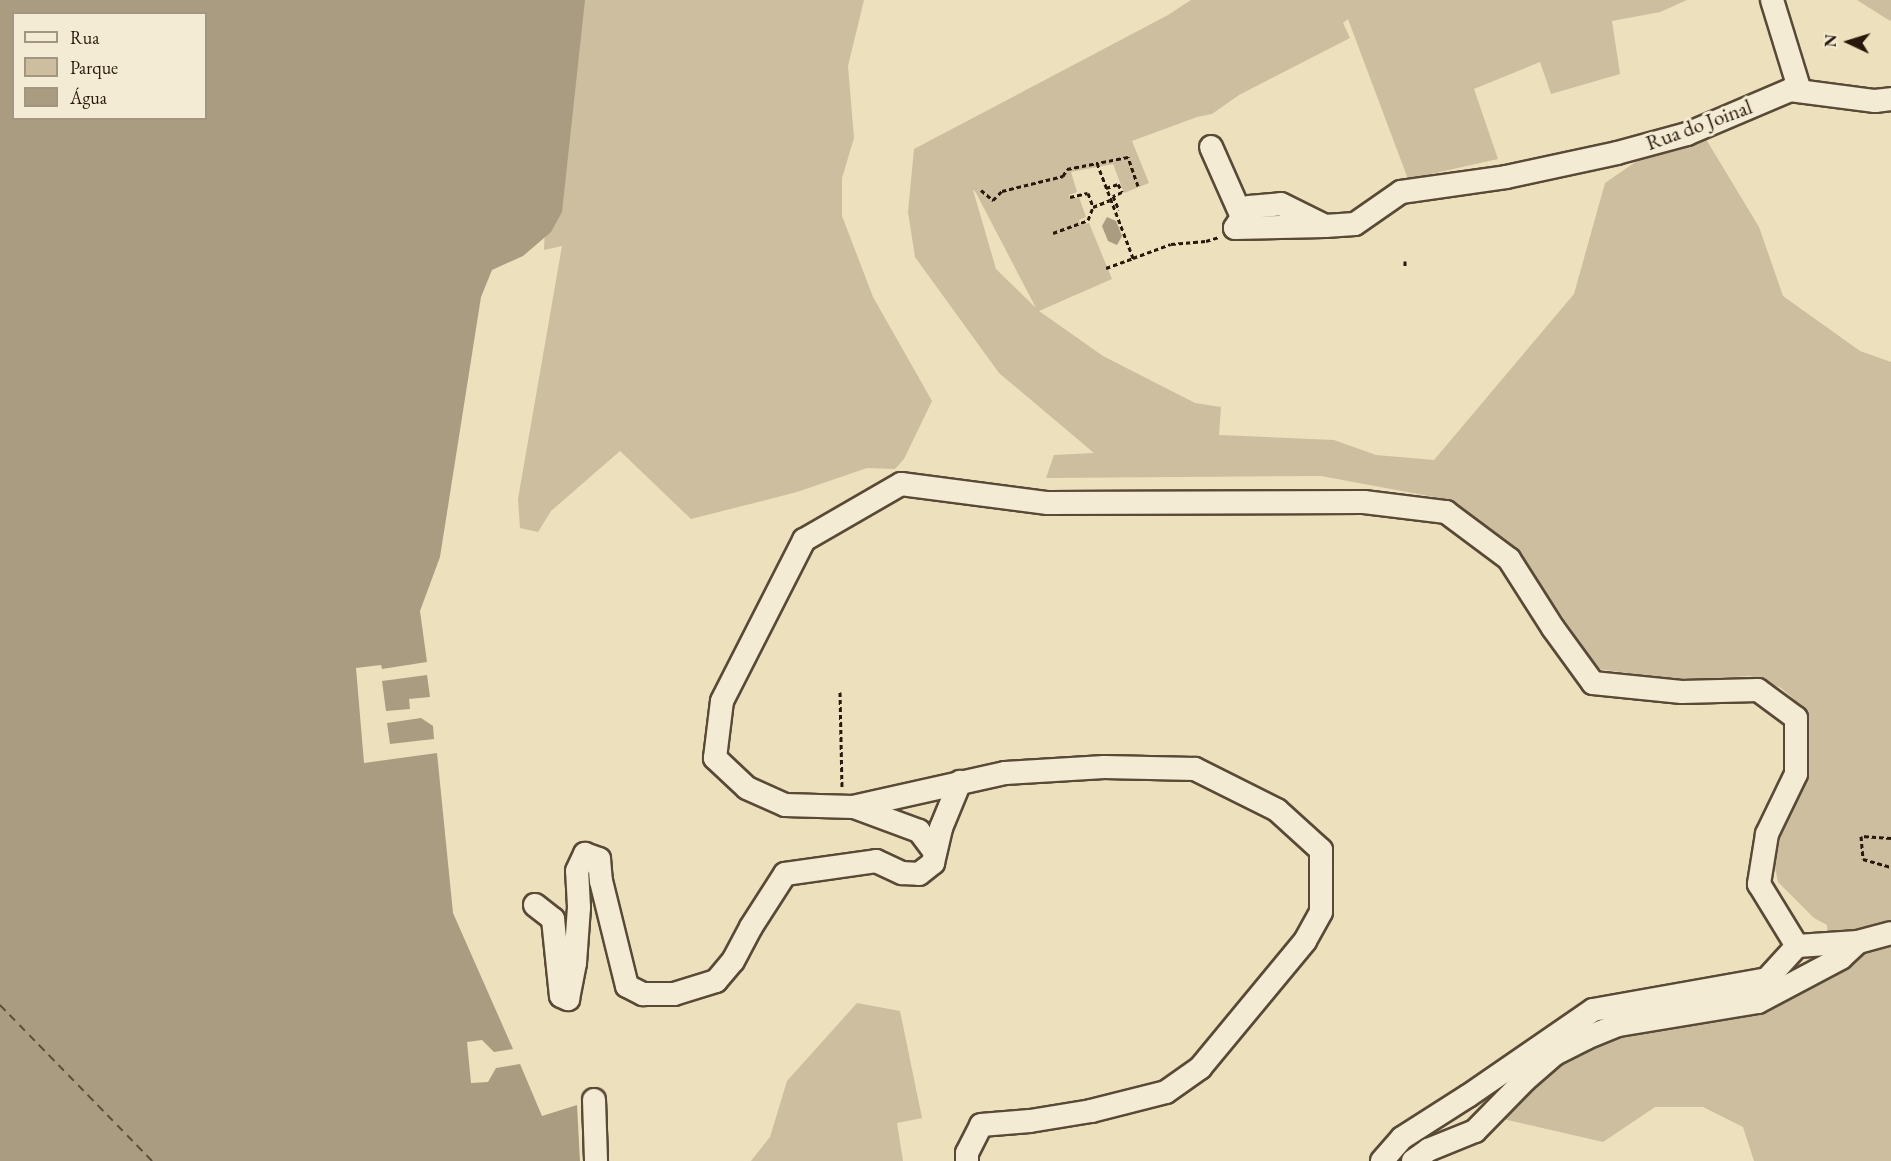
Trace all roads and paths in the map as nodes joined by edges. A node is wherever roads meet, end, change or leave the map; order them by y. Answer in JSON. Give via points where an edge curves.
{"nodes":[{"id":1,"x":1772,"y":0,"type":"edge"},
{"id":2,"x":1800,"y":91,"type":"junction"},
{"id":3,"x":1891,"y":99,"type":"edge"},
{"id":4,"x":1211,"y":147,"type":"dead end"},
{"id":5,"x":1097,"y":163,"type":"junction"},
{"id":6,"x":1138,"y":186,"type":"dead end"},
{"id":7,"x":1106,"y":188,"type":"junction"},
{"id":8,"x":981,"y":190,"type":"dead end"},
{"id":9,"x":1070,"y":197,"type":"dead end"},
{"id":10,"x":1110,"y":200,"type":"dead end"},
{"id":11,"x":1093,"y":207,"type":"junction"},
{"id":12,"x":1119,"y":210,"type":"dead end"},
{"id":13,"x":1053,"y":233,"type":"dead end"},
{"id":14,"x":1221,"y":236,"type":"dead end"},
{"id":15,"x":1133,"y":258,"type":"junction"},
{"id":16,"x":1405,"y":261,"type":"dead end"},
{"id":17,"x":1106,"y":268,"type":"dead end"},
{"id":18,"x":1405,"y":268,"type":"dead end"},
{"id":19,"x":840,"y":692,"type":"dead end"},
{"id":20,"x":960,"y":782,"type":"junction"},
{"id":21,"x":847,"y":802,"type":"junction"},
{"id":22,"x":1891,"y":838,"type":"edge"},
{"id":23,"x":935,"y":852,"type":"junction"},
{"id":24,"x":1891,"y":867,"type":"edge"},
{"id":25,"x":535,"y":904,"type":"dead end"},
{"id":26,"x":1891,"y":933,"type":"edge"},
{"id":27,"x":1858,"y":942,"type":"junction"},
{"id":28,"x":1797,"y":946,"type":"junction"},
{"id":29,"x":594,"y":1100,"type":"dead end"},
{"id":30,"x":596,"y":1161,"type":"edge"},
{"id":31,"x":967,"y":1161,"type":"edge"},
{"id":32,"x":1382,"y":1161,"type":"edge"},
{"id":33,"x":1413,"y":1161,"type":"edge"}],
"edges":[{"from":1,"to":2,"type":"street"},
{"from":2,"to":3,"type":"street","name":"Rua do Joinal","via":[[1875,101]]},
{"from":2,"to":4,"type":"street","name":"Rua do Joinal","via":[[1790,90],[1687,134],[1617,153],[1506,177],[1401,192],[1355,224],[1326,226],[1281,204],[1249,207],[1242,217]]},
{"from":5,"to":6,"type":"path","via":[[1128,157]]},
{"from":5,"to":7,"type":"path"},
{"from":5,"to":8,"type":"path","via":[[1067,169],[1064,176],[1002,191],[993,200]]},
{"from":7,"to":12,"type":"path","via":[[1118,184],[1122,192],[1113,196]]},
{"from":7,"to":15,"type":"path"},
{"from":9,"to":11,"type":"path","via":[[1088,194]]},
{"from":10,"to":11,"type":"path"},
{"from":11,"to":13,"type":"path","via":[[1088,220]]},
{"from":14,"to":15,"type":"path","via":[[1171,244]]},
{"from":15,"to":17,"type":"path"},
{"from":16,"to":18,"type":"path"},
{"from":19,"to":21,"type":"path"},
{"from":20,"to":21,"type":"street"},
{"from":20,"to":23,"type":"street"},
{"from":20,"to":31,"type":"street","via":[[1005,772],[1104,767],[1195,769],[1277,810],[1321,850],[1323,887],[1321,912],[1305,941],[1200,1068],[1166,1092],[1091,1111],[981,1125]]},
{"from":21,"to":23,"type":"street","via":[[920,831]]},
{"from":21,"to":28,"type":"street","via":[[785,805],[747,788],[715,758],[722,701],[804,540],[902,484],[1048,504],[1364,502],[1446,512],[1509,559],[1552,628],[1593,683],[1682,692],[1758,690],[1796,718],[1796,774],[1767,834],[1759,884]]},
{"from":22,"to":24,"type":"path","via":[[1861,836],[1863,859]]},
{"from":23,"to":25,"type":"street","via":[[933,863],[919,874],[902,873],[876,861],[785,874],[733,961],[716,981],[674,994],[643,994],[627,986],[599,859],[585,854],[577,871],[575,963],[568,999],[561,996],[553,919]]},
{"from":26,"to":27,"type":"street"},
{"from":27,"to":28,"type":"street"},
{"from":27,"to":33,"type":"street","via":[[1841,958],[1758,1002],[1619,1025],[1586,1038],[1555,1054],[1475,1131],[1428,1150]]},
{"from":28,"to":32,"type":"street","via":[[1767,979],[1593,1010],[1402,1138]]},
{"from":29,"to":30,"type":"street"}]}
